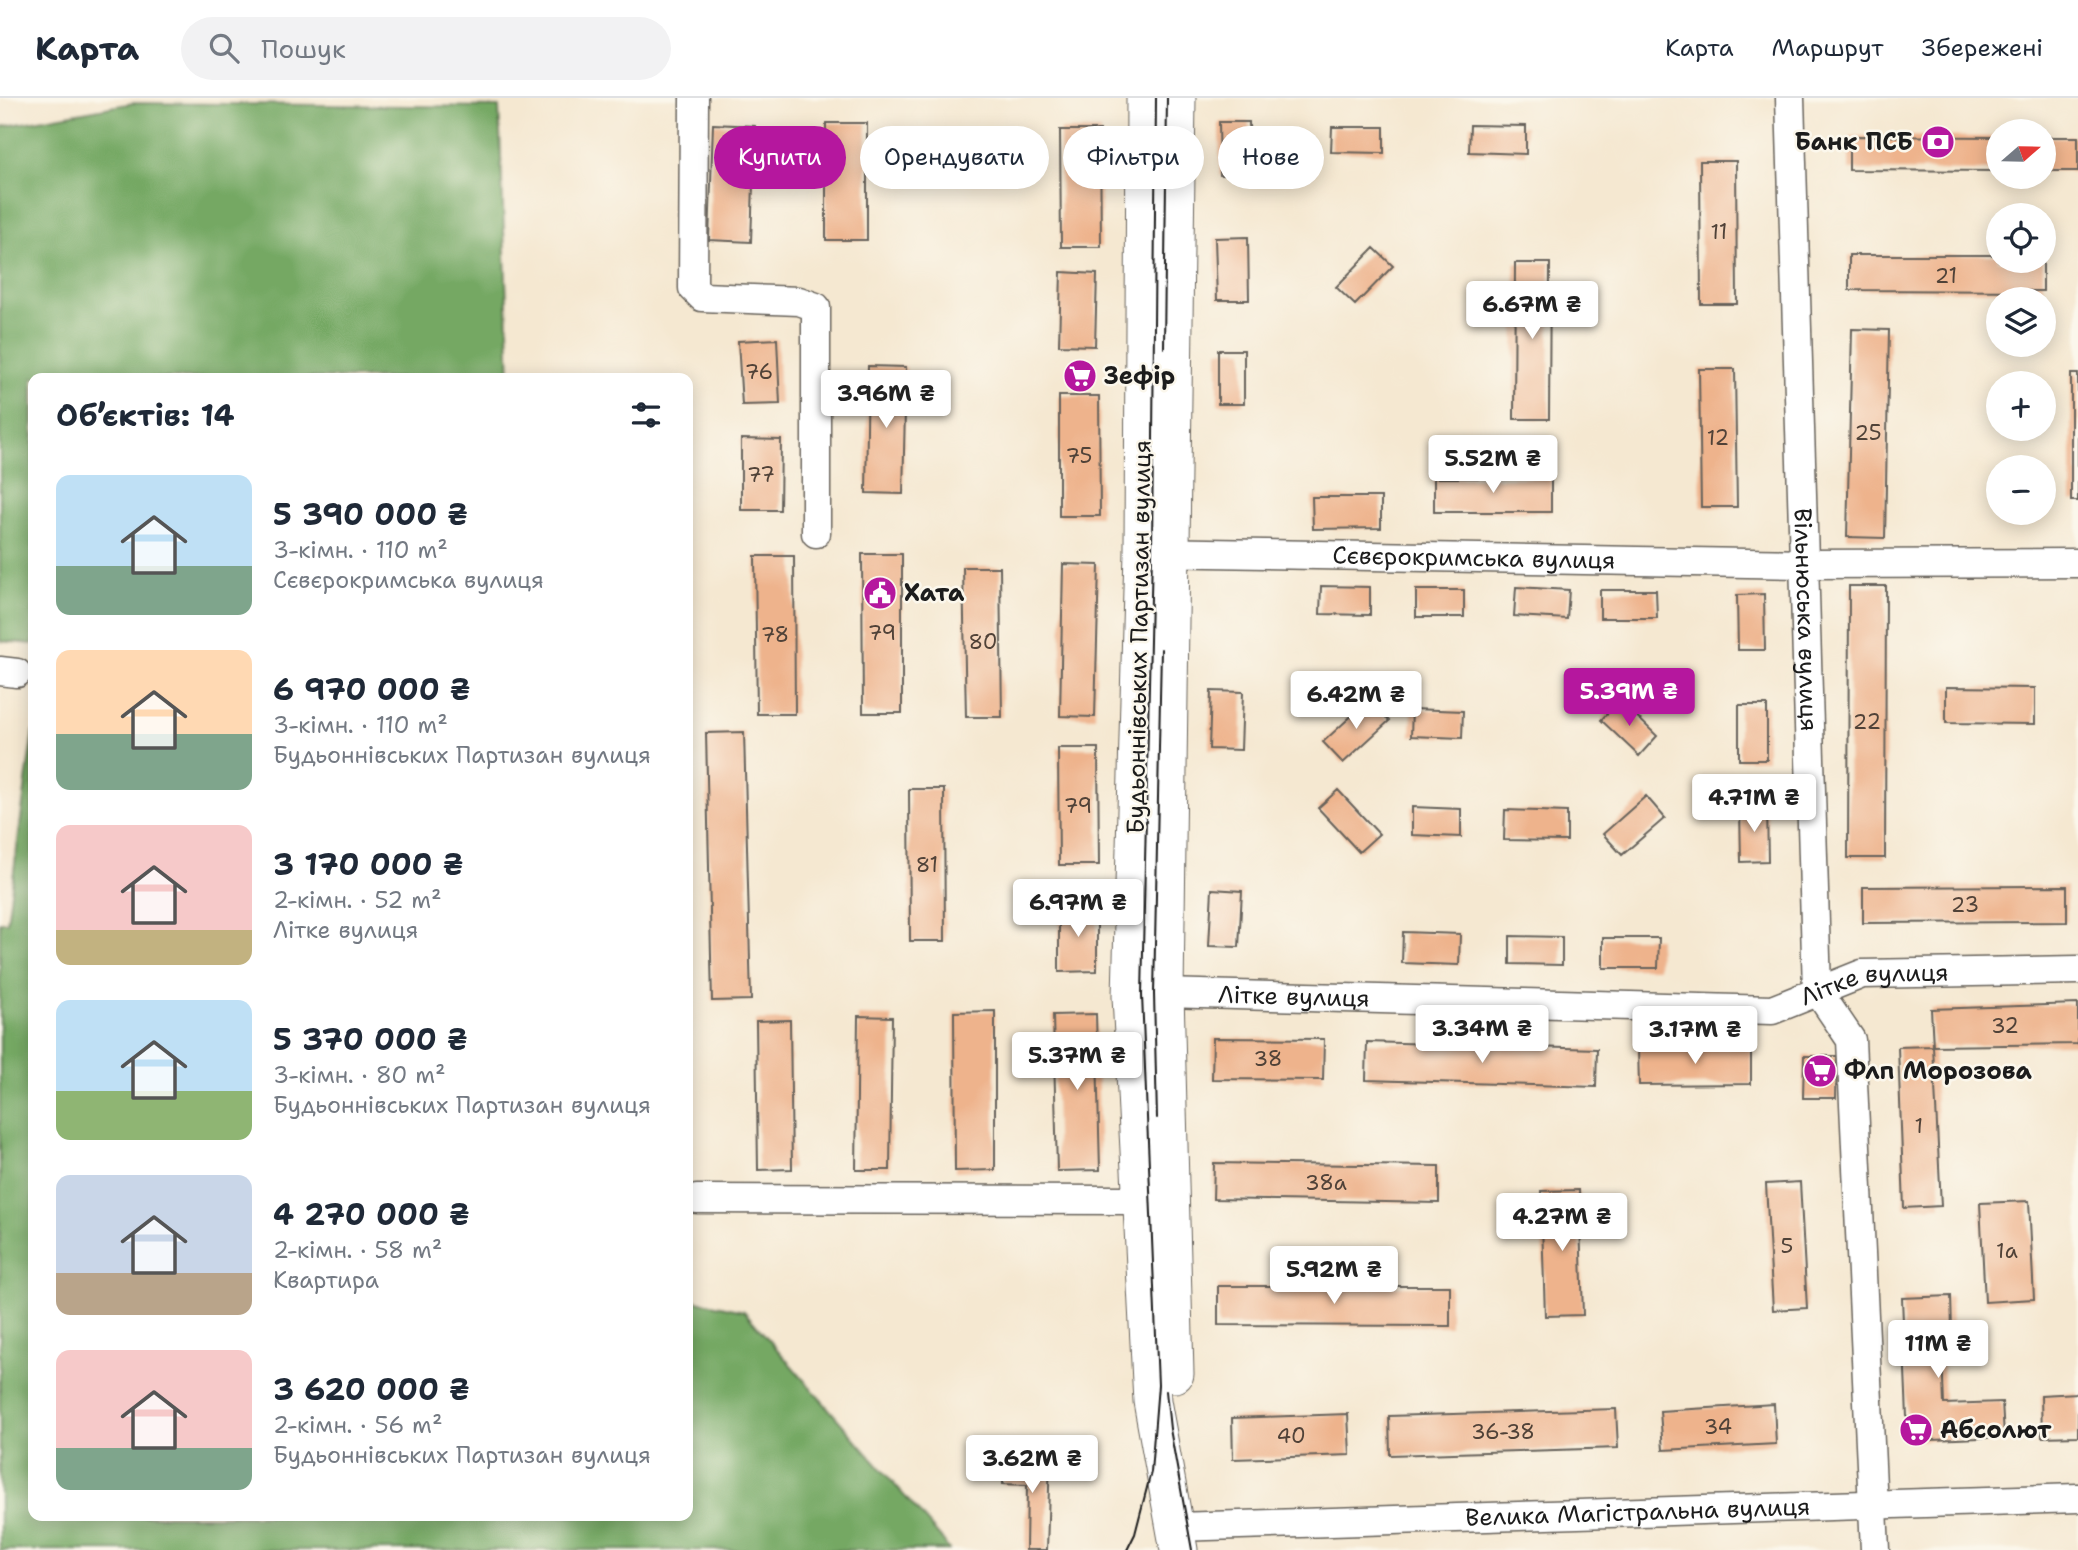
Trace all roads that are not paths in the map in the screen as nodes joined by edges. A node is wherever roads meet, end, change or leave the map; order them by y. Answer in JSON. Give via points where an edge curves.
{"nodes":[{"id":1,"x":694,"y":98,"type":"edge"},
{"id":2,"x":1145,"y":98,"type":"edge"},
{"id":3,"x":1177,"y":98,"type":"edge"},
{"id":4,"x":1790,"y":98,"type":"edge"},
{"id":5,"x":816,"y":533,"type":"dead end"},
{"id":6,"x":1158,"y":552,"type":"junction"},
{"id":7,"x":2078,"y":562,"type":"edge"},
{"id":8,"x":1804,"y":564,"type":"junction"},
{"id":9,"x":2078,"y":970,"type":"edge"},
{"id":10,"x":1817,"y":990,"type":"junction"},
{"id":11,"x":1148,"y":995,"type":"junction"},
{"id":12,"x":697,"y":1199,"type":"dead end"},
{"id":13,"x":1142,"y":1199,"type":"junction"},
{"id":14,"x":2078,"y":1498,"type":"edge"},
{"id":15,"x":1873,"y":1505,"type":"junction"},
{"id":16,"x":1188,"y":1538,"type":"edge"},
{"id":17,"x":1875,"y":1550,"type":"edge"}],
"edges":[{"from":1,"to":5,"type":"street","via":[[693,288],[702,297],[799,301],[816,307]]},
{"from":2,"to":6,"type":"main road","name":"Будьоннівських Партизан вулиця"},
{"from":3,"to":6,"type":"main road","name":"Будьоннівських Партизан вулиця"},
{"from":4,"to":8,"type":"street","name":"Вільнюська вулиця"},
{"from":6,"to":8,"type":"street","name":"Сєвєрокримська вулиця"},
{"from":6,"to":11,"type":"main road","name":"Будьоннівських Партизан вулиця"},
{"from":7,"to":8,"type":"street","name":"Сєвєрокримська вулиця"},
{"from":8,"to":10,"type":"street","name":"Вільнюська вулиця"},
{"from":9,"to":10,"type":"street","name":"Літке вулиця","via":[[1861,974]]},
{"from":10,"to":11,"type":"street","name":"Літке вулиця","via":[[1772,1010]]},
{"from":10,"to":15,"type":"street","via":[[1851,1040]]},
{"from":11,"to":13,"type":"main road","name":"Будьоннівських Партизан вулиця"},
{"from":11,"to":16,"type":"main road","name":"Будьоннівських Партизан вулиця"},
{"from":12,"to":13,"type":"street"},
{"from":13,"to":16,"type":"main road","name":"Будьоннівських Партизан вулиця","via":[[1152,1401]]},
{"from":14,"to":15,"type":"street","name":"Велика Магістральна вулиця"},
{"from":15,"to":16,"type":"street","name":"Велика Магістральна вулиця"},
{"from":15,"to":17,"type":"street"}]}
